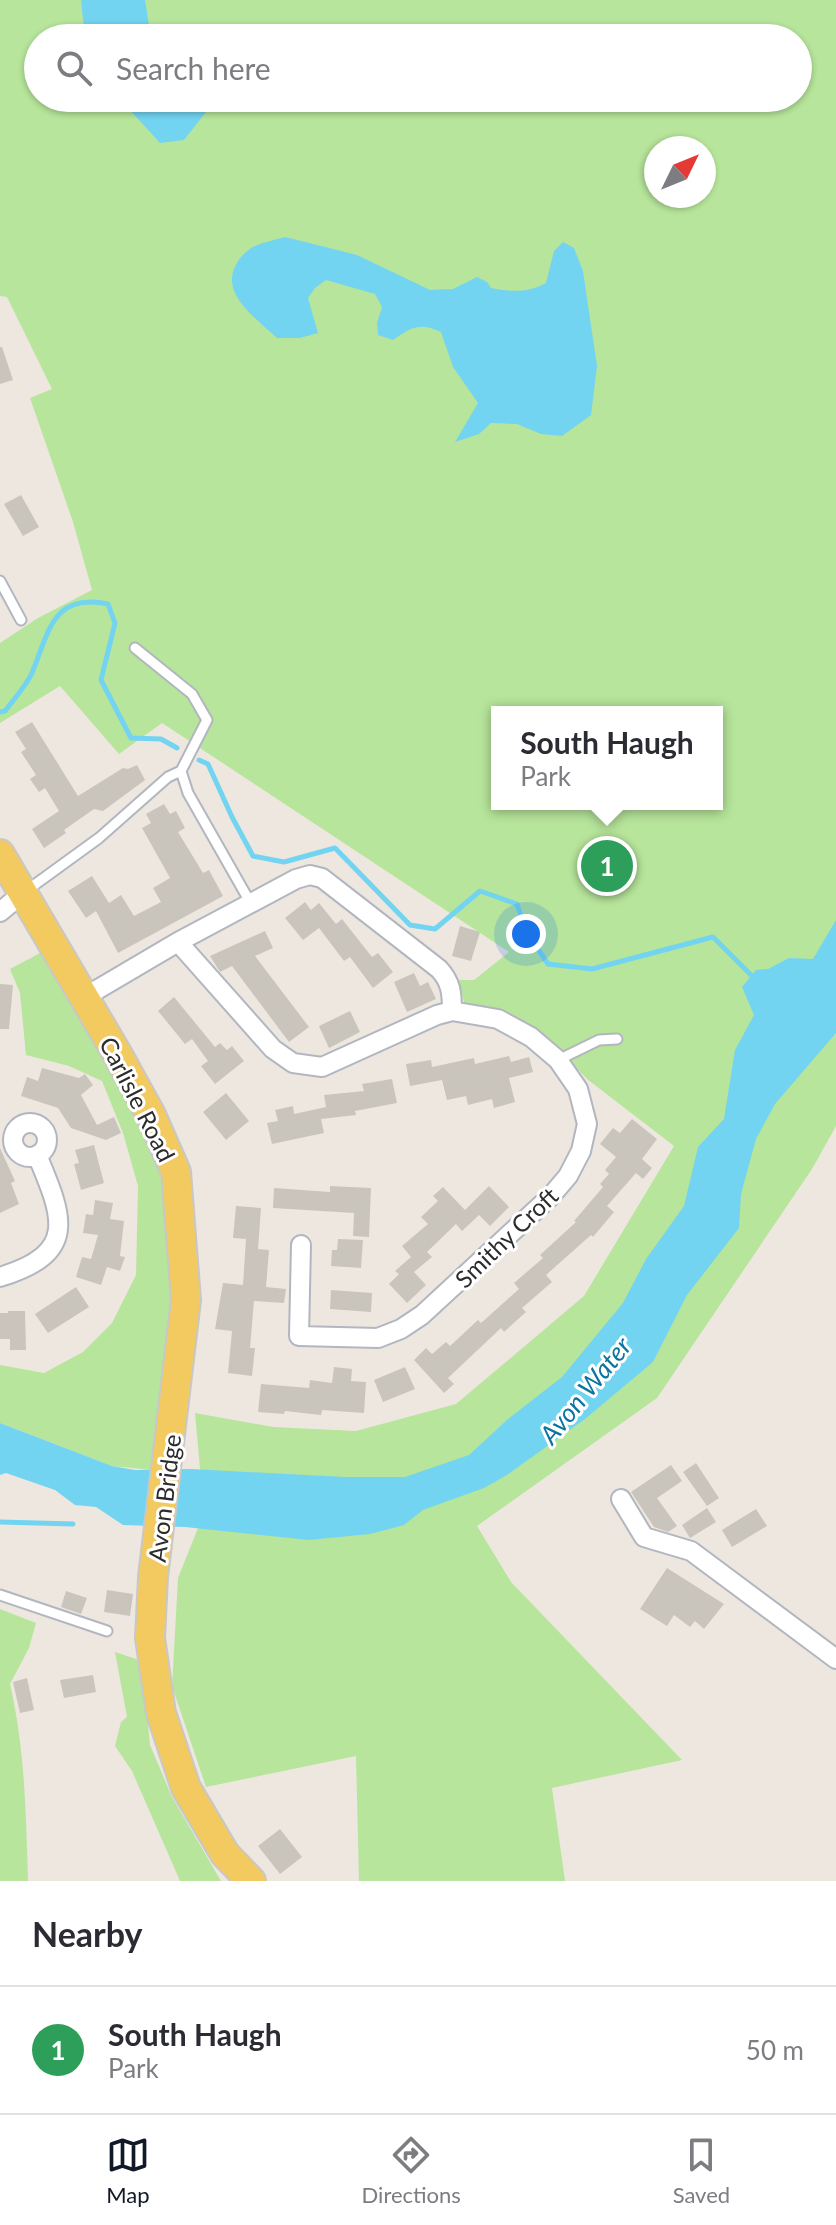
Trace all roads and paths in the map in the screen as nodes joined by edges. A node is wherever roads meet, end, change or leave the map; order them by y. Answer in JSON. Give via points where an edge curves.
{"nodes":[{"id":1,"x":0,"y":581,"type":"edge"},
{"id":2,"x":21,"y":620,"type":"dead end"},
{"id":3,"x":135,"y":648,"type":"dead end"},
{"id":4,"x":181,"y":771,"type":"junction"},
{"id":5,"x":0,"y":854,"type":"edge"},
{"id":6,"x":24,"y":892,"type":"junction"},
{"id":7,"x":250,"y":902,"type":"junction"},
{"id":8,"x":0,"y":912,"type":"edge"},
{"id":9,"x":178,"y":942,"type":"junction"},
{"id":10,"x":83,"y":998,"type":"junction"},
{"id":11,"x":452,"y":1011,"type":"junction"},
{"id":12,"x":617,"y":1039,"type":"dead end"},
{"id":13,"x":558,"y":1060,"type":"junction"},
{"id":14,"x":37,"y":1155,"type":"dead end"},
{"id":15,"x":301,"y":1245,"type":"dead end"},
{"id":16,"x":0,"y":1277,"type":"edge"},
{"id":17,"x":174,"y":1419,"type":"joint"},
{"id":18,"x":621,"y":1499,"type":"dead end"},
{"id":19,"x":0,"y":1595,"type":"edge"},
{"id":20,"x":107,"y":1631,"type":"dead end"},
{"id":21,"x":836,"y":1659,"type":"edge"},
{"id":22,"x":251,"y":1881,"type":"edge"}],
"edges":[{"from":1,"to":2,"type":"lane"},
{"from":3,"to":4,"type":"lane","via":[[192,694],[207,720]]},
{"from":4,"to":6,"type":"lane"},
{"from":4,"to":7,"type":"lane","via":[[188,793]]},
{"from":5,"to":6,"type":"main road","name":"Carlisle Road"},
{"from":6,"to":8,"type":"street"},
{"from":6,"to":10,"type":"main road","name":"Carlisle Road"},
{"from":7,"to":9,"type":"street"},
{"from":7,"to":11,"type":"street","via":[[296,879],[322,878],[439,969],[452,993]]},
{"from":9,"to":10,"type":"street"},
{"from":9,"to":11,"type":"street","via":[[273,1049],[293,1063],[322,1067]]},
{"from":10,"to":17,"type":"main road","name":"Carlisle Road","via":[[151,1115],[176,1172],[186,1300]]},
{"from":11,"to":13,"type":"street","name":"Smithy Croft","via":[[498,1019]]},
{"from":12,"to":13,"type":"lane","via":[[599,1040]]},
{"from":13,"to":15,"type":"street","name":"Smithy Croft","via":[[578,1089],[587,1124],[568,1176],[422,1315],[378,1338],[299,1336]]},
{"from":14,"to":16,"type":"street","via":[[57,1202],[56,1239],[33,1266]]},
{"from":17,"to":22,"type":"main road","name":"Avon Bridge","via":[[150,1638],[161,1713],[186,1788],[225,1854]]},
{"from":18,"to":21,"type":"street","via":[[644,1537],[691,1551]]},
{"from":19,"to":20,"type":"lane"}]}
